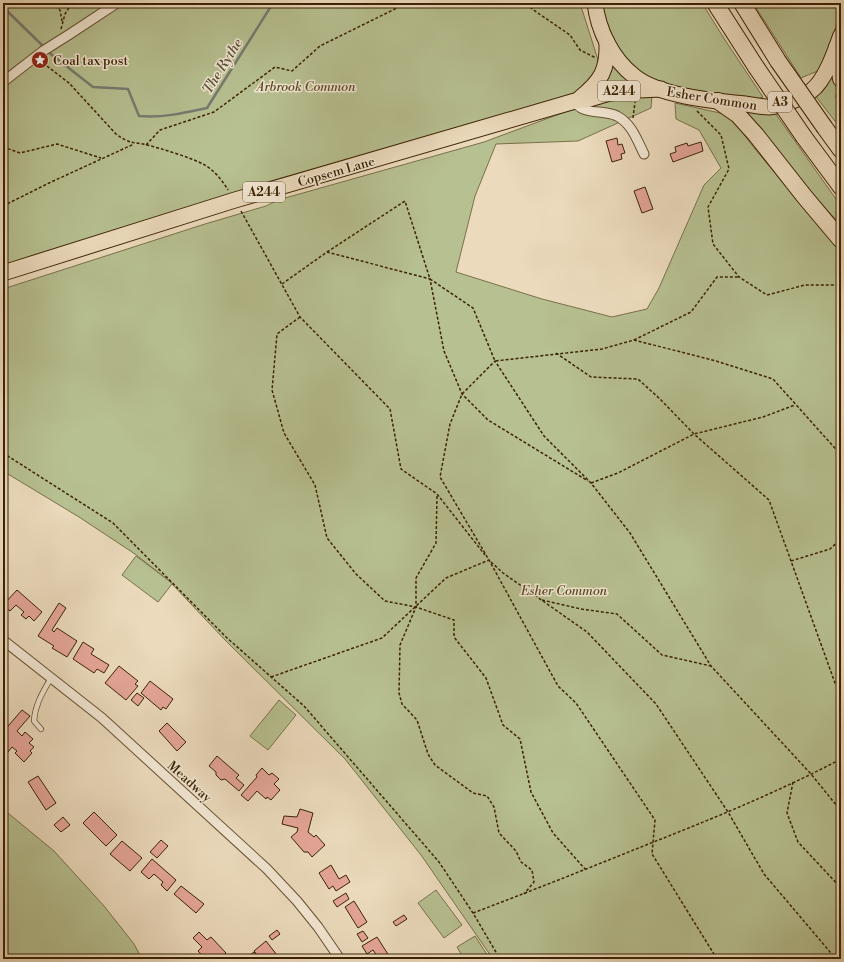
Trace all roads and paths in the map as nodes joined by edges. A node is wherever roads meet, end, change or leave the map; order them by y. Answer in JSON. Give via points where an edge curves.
{"nodes":[{"id":1,"x":52,"y":3,"type":"edge"},
{"id":2,"x":72,"y":3,"type":"edge"},
{"id":3,"x":117,"y":3,"type":"edge"},
{"id":4,"x":407,"y":3,"type":"edge"},
{"id":5,"x":527,"y":3,"type":"edge"},
{"id":6,"x":595,"y":3,"type":"edge"},
{"id":7,"x":715,"y":3,"type":"edge"},
{"id":8,"x":742,"y":3,"type":"edge"},
{"id":9,"x":62,"y":23,"type":"junction"},
{"id":10,"x":58,"y":41,"type":"junction"},
{"id":11,"x":839,"y":41,"type":"edge"},
{"id":12,"x":607,"y":42,"type":"junction"},
{"id":13,"x":43,"y":51,"type":"junction"},
{"id":14,"x":599,"y":60,"type":"dead end"},
{"id":15,"x":841,"y":79,"type":"edge"},
{"id":16,"x":3,"y":82,"type":"edge"},
{"id":17,"x":661,"y":89,"type":"junction"},
{"id":18,"x":641,"y":90,"type":"junction"},
{"id":19,"x":576,"y":100,"type":"junction"},
{"id":20,"x":718,"y":101,"type":"junction"},
{"id":21,"x":694,"y":108,"type":"dead end"},
{"id":22,"x":633,"y":130,"type":"junction"},
{"id":23,"x":134,"y":144,"type":"junction"},
{"id":24,"x":146,"y":145,"type":"junction"},
{"id":25,"x":3,"y":148,"type":"edge"},
{"id":26,"x":841,"y":150,"type":"edge"},
{"id":27,"x":644,"y":154,"type":"dead end"},
{"id":28,"x":102,"y":158,"type":"junction"},
{"id":29,"x":841,"y":187,"type":"edge"},
{"id":30,"x":235,"y":200,"type":"junction"},
{"id":31,"x":3,"y":206,"type":"edge"},
{"id":32,"x":841,"y":240,"type":"edge"},
{"id":33,"x":327,"y":252,"type":"junction"},
{"id":34,"x":3,"y":273,"type":"edge"},
{"id":35,"x":738,"y":277,"type":"junction"},
{"id":36,"x":430,"y":279,"type":"junction"},
{"id":37,"x":281,"y":285,"type":"junction"},
{"id":38,"x":841,"y":285,"type":"edge"},
{"id":39,"x":300,"y":317,"type":"junction"},
{"id":40,"x":634,"y":340,"type":"junction"},
{"id":41,"x":556,"y":353,"type":"junction"},
{"id":42,"x":495,"y":362,"type":"junction"},
{"id":43,"x":462,"y":394,"type":"junction"},
{"id":44,"x":796,"y":404,"type":"junction"},
{"id":45,"x":694,"y":434,"type":"junction"},
{"id":46,"x":3,"y":453,"type":"edge"},
{"id":47,"x":841,"y":455,"type":"edge"},
{"id":48,"x":591,"y":483,"type":"junction"},
{"id":49,"x":437,"y":494,"type":"junction"},
{"id":50,"x":841,"y":538,"type":"edge"},
{"id":51,"x":489,"y":560,"type":"junction"},
{"id":52,"x":791,"y":560,"type":"junction"},
{"id":53,"x":540,"y":599,"type":"junction"},
{"id":54,"x":416,"y":607,"type":"junction"},
{"id":55,"x":3,"y":640,"type":"edge"},
{"id":56,"x":711,"y":666,"type":"junction"},
{"id":57,"x":271,"y":677,"type":"junction"},
{"id":58,"x":51,"y":678,"type":"junction"},
{"id":59,"x":841,"y":693,"type":"edge"},
{"id":60,"x":42,"y":729,"type":"dead end"},
{"id":61,"x":841,"y":759,"type":"edge"},
{"id":62,"x":811,"y":774,"type":"junction"},
{"id":63,"x":793,"y":782,"type":"junction"},
{"id":64,"x":841,"y":811,"type":"edge"},
{"id":65,"x":728,"y":812,"type":"junction"},
{"id":66,"x":653,"y":842,"type":"junction"},
{"id":67,"x":586,"y":870,"type":"junction"},
{"id":68,"x":841,"y":888,"type":"edge"},
{"id":69,"x":524,"y":894,"type":"junction"},
{"id":70,"x":473,"y":913,"type":"junction"},
{"id":71,"x":340,"y":959,"type":"edge"},
{"id":72,"x":500,"y":959,"type":"edge"},
{"id":73,"x":717,"y":959,"type":"edge"},
{"id":74,"x":836,"y":959,"type":"edge"}],
"edges":[{"from":1,"to":9,"type":"path","via":[[60,10]]},
{"from":2,"to":9,"type":"path"},
{"from":3,"to":10,"type":"street"},
{"from":4,"to":24,"type":"path","via":[[320,46],[292,71],[275,67],[214,112],[160,130]]},
{"from":5,"to":14,"type":"path","via":[[570,35],[580,50]]},
{"from":6,"to":12,"type":"main road","name":"Esher Common","via":[[596,15]]},
{"from":7,"to":29,"type":"highway","number":"A3","bridge":true,"via":[[756,67]]},
{"from":8,"to":26,"type":"highway","number":"A3","bridge":true,"via":[[778,61]]},
{"from":9,"to":10,"type":"path"},
{"from":10,"to":13,"type":"street"},
{"from":11,"to":15,"type":"highway"},
{"from":11,"to":20,"type":"main road","name":"Esher Common","via":[[812,91],[789,102],[769,107]]},
{"from":12,"to":17,"type":"main road","name":"Esher Common","via":[[616,57],[635,77]]},
{"from":12,"to":19,"type":"main road","name":"Copsem Lane","number":"A244","via":[[606,64],[602,74],[594,87]]},
{"from":13,"to":16,"type":"street"},
{"from":13,"to":23,"type":"path","via":[[116,134]]},
{"from":17,"to":18,"type":"main road","name":"Copsem Lane","number":"A244"},
{"from":17,"to":20,"type":"main road","name":"Esher Common"},
{"from":18,"to":19,"type":"main road","name":"Copsem Lane","number":"A244","via":[[616,91],[586,100]]},
{"from":18,"to":22,"type":"path","via":[[634,104]]},
{"from":19,"to":22,"type":"street","via":[[577,106],[582,110],[617,116]]},
{"from":19,"to":30,"type":"main road","name":"Copsem Lane","number":"A244"},
{"from":20,"to":32,"type":"highway","via":[[738,115],[756,135]]},
{"from":21,"to":35,"type":"path","via":[[721,135],[729,169],[708,207],[714,244]]},
{"from":22,"to":27,"type":"street"},
{"from":23,"to":24,"type":"path"},
{"from":23,"to":28,"type":"path"},
{"from":24,"to":30,"type":"path","via":[[204,164],[225,185]]},
{"from":25,"to":28,"type":"path","via":[[20,154],[57,144]]},
{"from":28,"to":31,"type":"path"},
{"from":30,"to":34,"type":"main road","name":"Copsem Lane","number":"A244"},
{"from":30,"to":37,"type":"path"},
{"from":33,"to":36,"type":"path"},
{"from":33,"to":36,"type":"path","via":[[405,201]]},
{"from":33,"to":37,"type":"path"},
{"from":35,"to":38,"type":"path","via":[[767,295],[805,285]]},
{"from":35,"to":40,"type":"path","via":[[717,277],[691,312]]},
{"from":36,"to":42,"type":"path","via":[[473,308]]},
{"from":36,"to":43,"type":"path","via":[[444,351]]},
{"from":37,"to":39,"type":"path"},
{"from":39,"to":49,"type":"path","via":[[390,409],[401,469]]},
{"from":39,"to":54,"type":"path","via":[[277,334],[272,390],[284,433],[315,485],[327,538],[356,574],[385,601]]},
{"from":40,"to":41,"type":"path","via":[[602,349]]},
{"from":40,"to":44,"type":"path","via":[[774,379]]},
{"from":41,"to":42,"type":"path"},
{"from":41,"to":45,"type":"path","via":[[591,377],[638,379]]},
{"from":42,"to":43,"type":"path"},
{"from":42,"to":48,"type":"path","via":[[544,436]]},
{"from":43,"to":48,"type":"path","via":[[488,420]]},
{"from":43,"to":51,"type":"path","via":[[450,424],[440,477]]},
{"from":44,"to":45,"type":"path","via":[[763,417]]},
{"from":44,"to":47,"type":"path"},
{"from":45,"to":48,"type":"path","via":[[618,473]]},
{"from":45,"to":52,"type":"path","via":[[769,500]]},
{"from":46,"to":57,"type":"path","via":[[113,523],[226,637]]},
{"from":48,"to":56,"type":"path","via":[[630,534]]},
{"from":49,"to":51,"type":"path"},
{"from":49,"to":54,"type":"path","via":[[436,543],[416,578]]},
{"from":50,"to":52,"type":"path","via":[[830,549]]},
{"from":51,"to":53,"type":"path"},
{"from":51,"to":54,"type":"path","via":[[446,578]]},
{"from":51,"to":66,"type":"path","via":[[558,686],[576,703],[655,820]]},
{"from":52,"to":59,"type":"path"},
{"from":53,"to":56,"type":"path","via":[[617,614],[662,655]]},
{"from":53,"to":65,"type":"path","via":[[587,632],[656,704]]},
{"from":54,"to":57,"type":"path","via":[[382,638]]},
{"from":54,"to":67,"type":"path","via":[[454,620],[454,637],[486,678],[502,725],[520,739],[531,792],[553,833]]},
{"from":54,"to":69,"type":"path","via":[[400,645],[399,692],[402,704],[417,720],[428,754],[435,765],[473,792],[487,796],[494,807],[499,833],[516,851],[521,862],[532,870],[534,882]]},
{"from":55,"to":58,"type":"street","name":"Meadway"},
{"from":56,"to":62,"type":"path"},
{"from":57,"to":70,"type":"path","via":[[304,706],[439,862]]},
{"from":58,"to":60,"type":"lane","via":[[35,708],[34,721]]},
{"from":58,"to":71,"type":"street","name":"Meadway","via":[[102,718],[267,869],[301,906]]},
{"from":61,"to":62,"type":"path"},
{"from":62,"to":63,"type":"path"},
{"from":62,"to":64,"type":"path"},
{"from":63,"to":65,"type":"path"},
{"from":63,"to":68,"type":"path","via":[[787,813],[798,842]]},
{"from":65,"to":66,"type":"path"},
{"from":65,"to":74,"type":"path","via":[[764,874]]},
{"from":66,"to":67,"type":"path"},
{"from":66,"to":73,"type":"path","via":[[652,854]]},
{"from":67,"to":69,"type":"path"},
{"from":69,"to":70,"type":"path"},
{"from":70,"to":72,"type":"path"}]}
